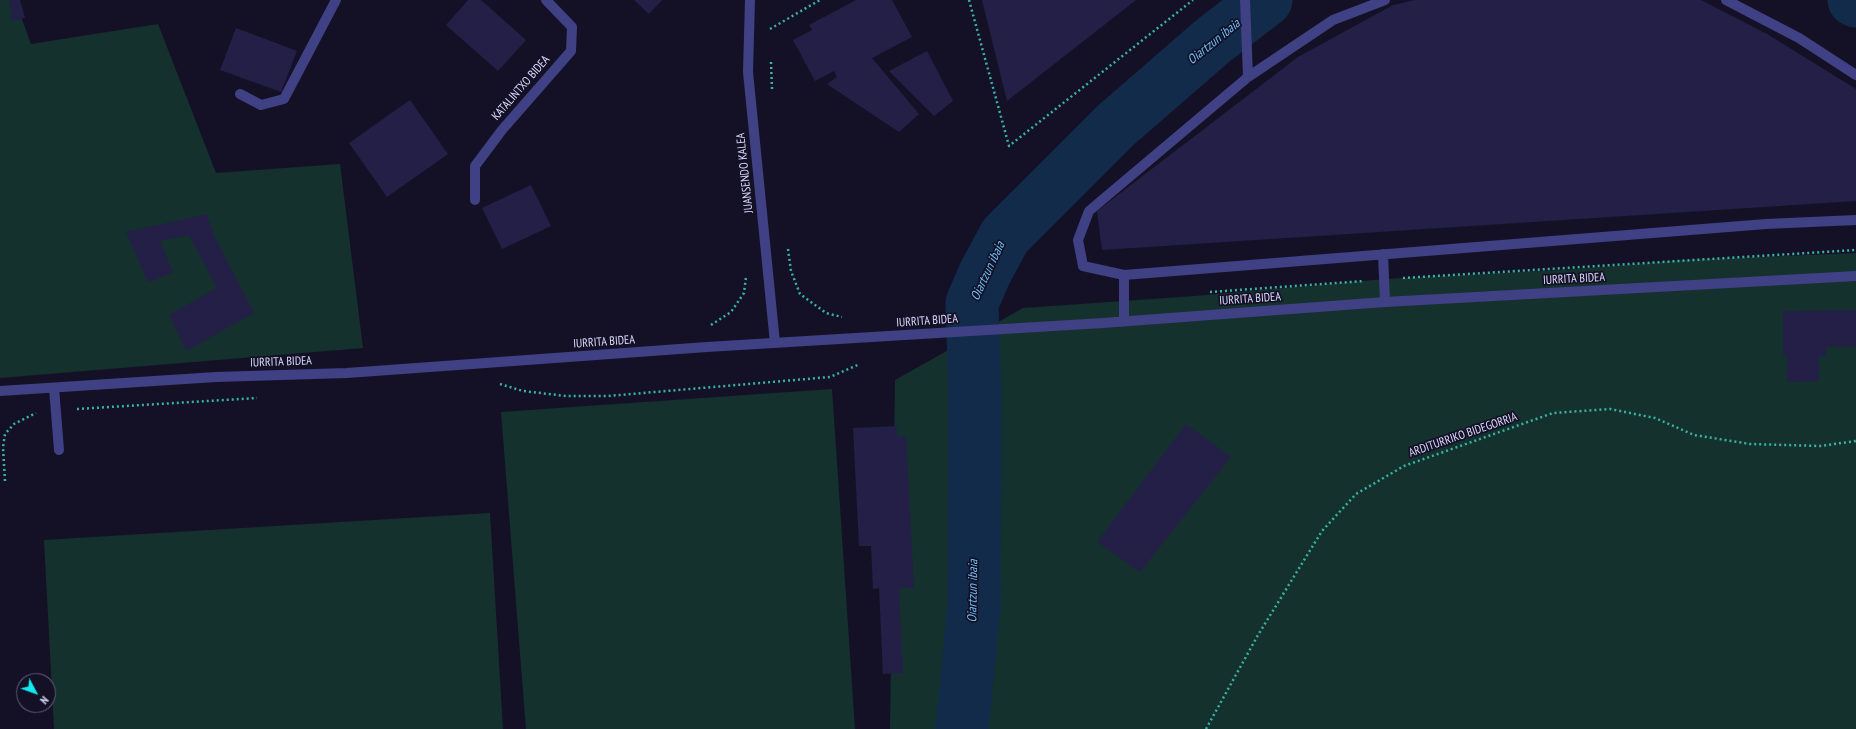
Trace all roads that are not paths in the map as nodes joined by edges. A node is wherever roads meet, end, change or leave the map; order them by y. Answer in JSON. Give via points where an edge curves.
{"nodes":[{"id":1,"x":336,"y":0,"type":"edge"},
{"id":2,"x":546,"y":0,"type":"edge"},
{"id":3,"x":750,"y":0,"type":"edge"},
{"id":4,"x":1245,"y":0,"type":"edge"},
{"id":5,"x":1386,"y":0,"type":"edge"},
{"id":6,"x":1726,"y":0,"type":"edge"},
{"id":7,"x":1856,"y":75,"type":"edge"},
{"id":8,"x":1248,"y":77,"type":"junction"},
{"id":9,"x":240,"y":94,"type":"dead end"},
{"id":10,"x":475,"y":200,"type":"dead end"},
{"id":11,"x":1856,"y":220,"type":"edge"},
{"id":12,"x":1383,"y":254,"type":"junction"},
{"id":13,"x":1124,"y":274,"type":"junction"},
{"id":14,"x":1856,"y":276,"type":"edge"},
{"id":15,"x":1385,"y":302,"type":"junction"},
{"id":16,"x":1124,"y":321,"type":"junction"},
{"id":17,"x":775,"y":343,"type":"junction"},
{"id":18,"x":54,"y":388,"type":"junction"},
{"id":19,"x":0,"y":391,"type":"edge"},
{"id":20,"x":59,"y":450,"type":"dead end"}],
"edges":[{"from":1,"to":9,"type":"street","via":[[284,99],[261,104]]},
{"from":2,"to":10,"type":"street","name":"KATALINTXO BIDEA","via":[[572,27],[571,51],[502,130],[475,166]]},
{"from":3,"to":17,"type":"street","name":"JUANSENDO KALEA","via":[[748,72]]},
{"from":4,"to":8,"type":"street"},
{"from":5,"to":8,"type":"street","via":[[1333,20]]},
{"from":6,"to":7,"type":"street","via":[[1799,38]]},
{"from":8,"to":13,"type":"street","via":[[1089,211],[1078,240],[1083,266]]},
{"from":11,"to":12,"type":"street","via":[[1766,224]]},
{"from":12,"to":13,"type":"street"},
{"from":12,"to":15,"type":"street"},
{"from":13,"to":16,"type":"street"},
{"from":14,"to":15,"type":"street","name":"IURRITA BIDEA"},
{"from":15,"to":16,"type":"street","name":"IURRITA BIDEA"},
{"from":16,"to":17,"type":"street","name":"IURRITA BIDEA"},
{"from":17,"to":18,"type":"street","name":"IURRITA BIDEA","via":[[348,373],[216,377]]},
{"from":18,"to":19,"type":"street","name":"IURRITA BIDEA"},
{"from":18,"to":20,"type":"street"}]}
